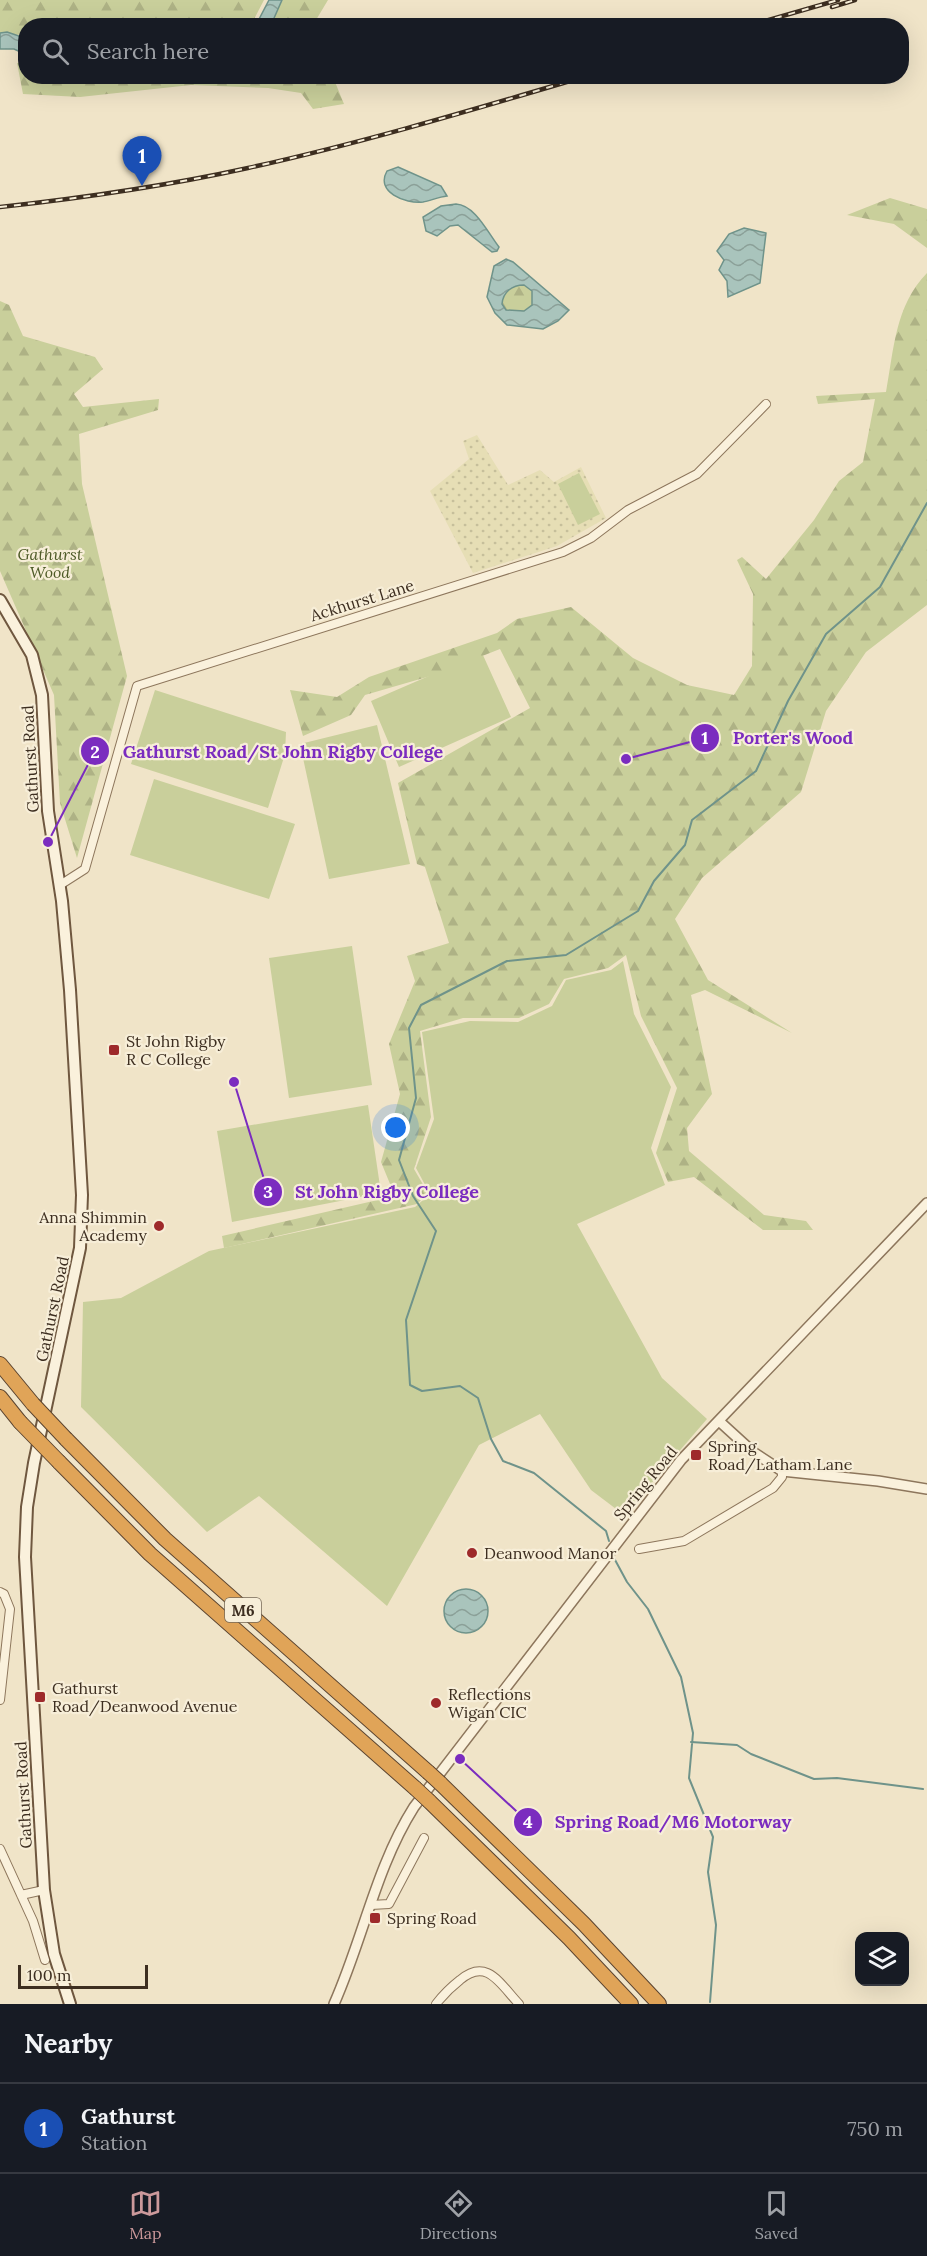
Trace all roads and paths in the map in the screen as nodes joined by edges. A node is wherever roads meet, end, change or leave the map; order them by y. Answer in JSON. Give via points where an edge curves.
{"nodes":[{"id":1,"x":766,"y":404,"type":"dead end"},
{"id":2,"x":0,"y":600,"type":"edge"},
{"id":3,"x":60,"y":885,"type":"junction"},
{"id":4,"x":927,"y":1203,"type":"edge"},
{"id":5,"x":0,"y":1364,"type":"edge"},
{"id":6,"x":0,"y":1397,"type":"edge"},
{"id":7,"x":719,"y":1421,"type":"junction"},
{"id":8,"x":782,"y":1471,"type":"junction"},
{"id":9,"x":927,"y":1489,"type":"edge"},
{"id":10,"x":639,"y":1549,"type":"dead end"},
{"id":11,"x":0,"y":1592,"type":"edge"},
{"id":12,"x":0,"y":1700,"type":"edge"},
{"id":13,"x":424,"y":1838,"type":"dead end"},
{"id":14,"x":0,"y":1850,"type":"edge"},
{"id":15,"x":44,"y":1890,"type":"junction"},
{"id":16,"x":21,"y":1895,"type":"junction"},
{"id":17,"x":371,"y":1905,"type":"junction"},
{"id":18,"x":45,"y":1960,"type":"dead end"},
{"id":19,"x":70,"y":2004,"type":"edge"},
{"id":20,"x":334,"y":2004,"type":"edge"},
{"id":21,"x":436,"y":2004,"type":"edge"},
{"id":22,"x":519,"y":2004,"type":"edge"},
{"id":23,"x":631,"y":2004,"type":"edge"},
{"id":24,"x":659,"y":2004,"type":"edge"}],
"edges":[{"from":1,"to":3,"type":"street","name":"Ackhurst Lane","via":[[697,474],[628,510],[591,538],[563,552],[137,686],[85,869]]},
{"from":2,"to":3,"type":"main road","name":"Gathurst Road","via":[[29,649],[40,681],[48,811]]},
{"from":3,"to":15,"type":"main road","name":"Gathurst Road","via":[[82,1195],[78,1259],[27,1508],[25,1557]]},
{"from":4,"to":7,"type":"street","name":"Spring Road"},
{"from":5,"to":24,"type":"highway","number":"M6","bridge":true,"via":[[33,1404],[165,1539],[441,1783]]},
{"from":6,"to":23,"type":"highway","number":"M6","bridge":true,"via":[[150,1554],[429,1801]]},
{"from":7,"to":8,"type":"street","via":[[753,1452]]},
{"from":7,"to":17,"type":"street","name":"Spring Road","via":[[664,1480],[414,1807],[396,1836]]},
{"from":8,"to":9,"type":"street"},
{"from":8,"to":10,"type":"street","via":[[773,1488],[684,1541]]},
{"from":11,"to":12,"type":"street","via":[[10,1609]]},
{"from":13,"to":17,"type":"street","via":[[389,1904]]},
{"from":14,"to":16,"type":"street","name":"Gathurst Road"},
{"from":15,"to":16,"type":"street"},
{"from":15,"to":19,"type":"main road","name":"Gathurst Road","via":[[54,1954]]},
{"from":16,"to":18,"type":"street","name":"Gathurst Road"},
{"from":17,"to":20,"type":"street","name":"Spring Road"},
{"from":21,"to":22,"type":"street","via":[[471,1971],[479,1969],[488,1972]]}]}
